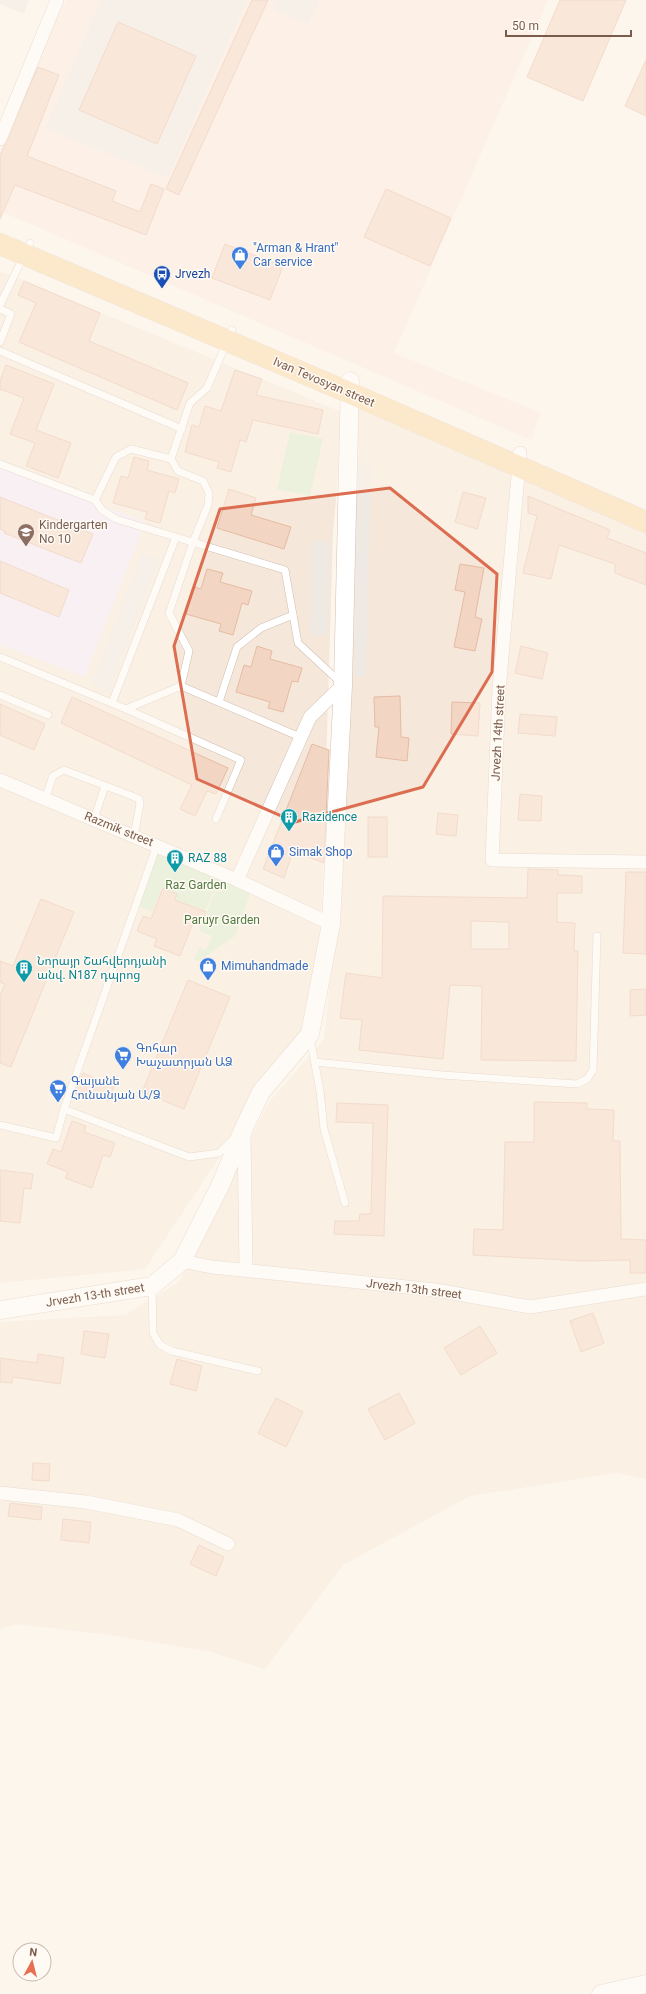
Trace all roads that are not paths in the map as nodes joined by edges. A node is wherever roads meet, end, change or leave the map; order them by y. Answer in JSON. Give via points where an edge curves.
{"nodes":[{"id":1,"x":57,"y":0,"type":"edge"},
{"id":2,"x":0,"y":139,"type":"edge"},
{"id":3,"x":0,"y":230,"type":"edge"},
{"id":4,"x":0,"y":244,"type":"edge"},
{"id":5,"x":27,"y":249,"type":"junction"},
{"id":6,"x":0,"y":305,"type":"edge"},
{"id":7,"x":0,"y":309,"type":"edge"},
{"id":8,"x":230,"y":335,"type":"junction"},
{"id":9,"x":0,"y":342,"type":"edge"},
{"id":10,"x":0,"y":351,"type":"edge"},
{"id":11,"x":350,"y":387,"type":"junction"},
{"id":12,"x":182,"y":429,"type":"junction"},
{"id":13,"x":171,"y":459,"type":"junction"},
{"id":14,"x":519,"y":460,"type":"junction"},
{"id":15,"x":0,"y":464,"type":"edge"},
{"id":16,"x":95,"y":500,"type":"junction"},
{"id":17,"x":646,"y":507,"type":"edge"},
{"id":18,"x":646,"y":522,"type":"edge"},
{"id":19,"x":176,"y":537,"type":"junction"},
{"id":20,"x":193,"y":542,"type":"junction"},
{"id":21,"x":293,"y":615,"type":"junction"},
{"id":22,"x":0,"y":657,"type":"edge"},
{"id":23,"x":344,"y":685,"type":"junction"},
{"id":24,"x":181,"y":686,"type":"junction"},
{"id":25,"x":0,"y":695,"type":"edge"},
{"id":26,"x":219,"y":702,"type":"junction"},
{"id":27,"x":112,"y":703,"type":"junction"},
{"id":28,"x":126,"y":709,"type":"junction"},
{"id":29,"x":48,"y":715,"type":"dead end"},
{"id":30,"x":300,"y":736,"type":"junction"},
{"id":31,"x":0,"y":780,"type":"edge"},
{"id":32,"x":105,"y":786,"type":"junction"},
{"id":33,"x":45,"y":799,"type":"junction"},
{"id":34,"x":94,"y":819,"type":"junction"},
{"id":35,"x":216,"y":820,"type":"dead end"},
{"id":36,"x":134,"y":836,"type":"junction"},
{"id":37,"x":157,"y":845,"type":"junction"},
{"id":38,"x":646,"y":862,"type":"edge"},
{"id":39,"x":236,"y":880,"type":"junction"},
{"id":40,"x":331,"y":924,"type":"junction"},
{"id":41,"x":598,"y":936,"type":"dead end"},
{"id":42,"x":310,"y":1034,"type":"junction"},
{"id":43,"x":315,"y":1062,"type":"junction"},
{"id":44,"x":64,"y":1108,"type":"junction"},
{"id":45,"x":0,"y":1125,"type":"edge"},
{"id":46,"x":244,"y":1128,"type":"junction"},
{"id":47,"x":345,"y":1203,"type":"dead end"},
{"id":48,"x":182,"y":1261,"type":"junction"},
{"id":49,"x":246,"y":1270,"type":"junction"},
{"id":50,"x":152,"y":1286,"type":"junction"},
{"id":51,"x":646,"y":1289,"type":"edge"},
{"id":52,"x":0,"y":1310,"type":"edge"},
{"id":53,"x":258,"y":1371,"type":"dead end"},
{"id":54,"x":0,"y":1493,"type":"edge"},
{"id":55,"x":228,"y":1544,"type":"dead end"},
{"id":56,"x":646,"y":1984,"type":"edge"},
{"id":57,"x":601,"y":1994,"type":"edge"}],
"edges":[{"from":1,"to":2,"type":"street"},
{"from":3,"to":5,"type":"main road","name":"Ivan Tevosyan street"},
{"from":4,"to":5,"type":"main road","name":"Ivan Tevosyan street"},
{"from":5,"to":6,"type":"lane"},
{"from":5,"to":8,"type":"main road","name":"Ivan Tevosyan street"},
{"from":7,"to":9,"type":"lane","via":[[11,314]]},
{"from":8,"to":11,"type":"main road","name":"Ivan Tevosyan street"},
{"from":8,"to":12,"type":"lane","via":[[207,388],[190,403]]},
{"from":10,"to":12,"type":"lane"},
{"from":11,"to":14,"type":"main road","name":"Ivan Tevosyan street"},
{"from":11,"to":23,"type":"street"},
{"from":12,"to":13,"type":"lane"},
{"from":13,"to":16,"type":"lane","via":[[131,449],[116,457]]},
{"from":13,"to":20,"type":"lane","via":[[178,470],[203,482],[209,493],[208,505]]},
{"from":14,"to":17,"type":"main road","name":"Ivan Tevosyan street"},
{"from":14,"to":18,"type":"main road","name":"Ivan Tevosyan street"},
{"from":14,"to":38,"type":"street","name":"Jrvezh 14th street","via":[[499,690],[492,860]]},
{"from":15,"to":16,"type":"lane"},
{"from":16,"to":19,"type":"lane","via":[[102,510],[116,519]]},
{"from":19,"to":20,"type":"lane"},
{"from":19,"to":27,"type":"lane"},
{"from":20,"to":21,"type":"lane","via":[[285,570]]},
{"from":20,"to":24,"type":"lane","via":[[170,613],[189,651]]},
{"from":21,"to":23,"type":"lane","via":[[298,643]]},
{"from":21,"to":26,"type":"lane","via":[[261,628],[237,647]]},
{"from":22,"to":27,"type":"lane"},
{"from":23,"to":30,"type":"street","via":[[310,717]]},
{"from":23,"to":40,"type":"street"},
{"from":24,"to":26,"type":"lane"},
{"from":24,"to":28,"type":"lane"},
{"from":25,"to":29,"type":"lane"},
{"from":26,"to":30,"type":"lane"},
{"from":27,"to":28,"type":"lane"},
{"from":28,"to":35,"type":"lane","via":[[241,760]]},
{"from":30,"to":39,"type":"street"},
{"from":31,"to":33,"type":"street","name":"Razmik street"},
{"from":32,"to":33,"type":"lane","via":[[64,770],[53,776]]},
{"from":32,"to":34,"type":"lane"},
{"from":32,"to":36,"type":"lane","via":[[139,799]]},
{"from":33,"to":34,"type":"street","name":"Razmik street"},
{"from":34,"to":36,"type":"street","name":"Razmik street"},
{"from":36,"to":37,"type":"street","name":"Razmik street"},
{"from":37,"to":39,"type":"street","name":"Razmik street"},
{"from":37,"to":44,"type":"lane"},
{"from":39,"to":40,"type":"street","name":"Razmik street"},
{"from":40,"to":42,"type":"street"},
{"from":41,"to":43,"type":"lane","via":[[593,1070],[587,1079],[577,1084],[442,1075]]},
{"from":42,"to":43,"type":"lane"},
{"from":42,"to":46,"type":"street","via":[[261,1092]]},
{"from":43,"to":47,"type":"lane","via":[[324,1129]]},
{"from":44,"to":45,"type":"lane","via":[[56,1138]]},
{"from":44,"to":46,"type":"lane","via":[[189,1157],[220,1153]]},
{"from":46,"to":48,"type":"street","via":[[220,1186]]},
{"from":46,"to":49,"type":"street"},
{"from":48,"to":49,"type":"street","name":"Jrvezh 13th street"},
{"from":48,"to":50,"type":"street","name":"Jrvezh 13-th street"},
{"from":49,"to":51,"type":"street","name":"Jrvezh 13th street","via":[[436,1290],[530,1307]]},
{"from":50,"to":52,"type":"street","name":"Jrvezh 13-th street"},
{"from":50,"to":53,"type":"lane","via":[[153,1333],[160,1345],[172,1351]]},
{"from":54,"to":55,"type":"street","via":[[86,1502],[178,1520]]},
{"from":56,"to":57,"type":"street"}]}
